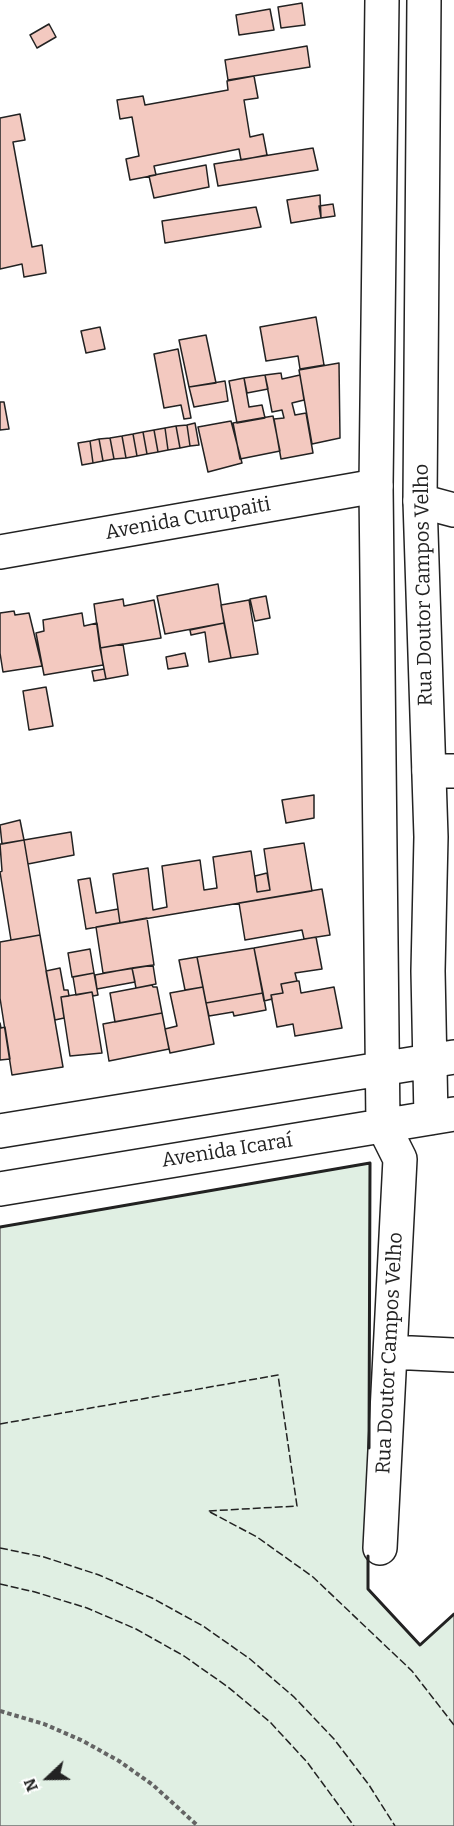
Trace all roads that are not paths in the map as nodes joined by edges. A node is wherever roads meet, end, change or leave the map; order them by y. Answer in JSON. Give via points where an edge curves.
{"nodes":[{"id":1,"x":382,"y":0,"type":"edge"},
{"id":2,"x":424,"y":0,"type":"edge"},
{"id":3,"x":376,"y":486,"type":"junction"},
{"id":4,"x":420,"y":501,"type":"junction"},
{"id":5,"x":454,"y":510,"type":"edge"},
{"id":6,"x":0,"y":552,"type":"edge"},
{"id":7,"x":442,"y":771,"type":"edge"},
{"id":8,"x":442,"y":1060,"type":"edge"},
{"id":9,"x":382,"y":1069,"type":"junction"},
{"id":10,"x":442,"y":1116,"type":"edge"},
{"id":11,"x":383,"y":1125,"type":"junction"},
{"id":12,"x":0,"y":1131,"type":"edge"},
{"id":13,"x":400,"y":1159,"type":"junction"},
{"id":14,"x":0,"y":1189,"type":"edge"},
{"id":15,"x":390,"y":1352,"type":"junction"},
{"id":16,"x":454,"y":1355,"type":"edge"},
{"id":17,"x":380,"y":1548,"type":"dead end"}],
"edges":[{"from":1,"to":3,"type":"main road","name":"Rua Doutor Campos Velho"},
{"from":2,"to":4,"type":"main road","name":"Rua Doutor Campos Velho"},
{"from":3,"to":6,"type":"main road","name":"Avenida Curupaiti"},
{"from":3,"to":9,"type":"main road","name":"Rua Doutor Campos Velho"},
{"from":4,"to":5,"type":"main road"},
{"from":4,"to":7,"type":"main road","name":"Rua Doutor Campos Velho"},
{"from":7,"to":8,"type":"main road","name":"Rua Doutor Campos Velho"},
{"from":8,"to":9,"type":"main road"},
{"from":8,"to":10,"type":"main road","name":"Rua Doutor Campos Velho"},
{"from":9,"to":11,"type":"main road","name":"Rua Doutor Campos Velho"},
{"from":9,"to":12,"type":"main road"},
{"from":10,"to":11,"type":"main road","name":"Avenida Icaraí"},
{"from":10,"to":13,"type":"main road"},
{"from":11,"to":13,"type":"main road","name":"Rua Doutor Campos Velho"},
{"from":11,"to":14,"type":"main road","name":"Avenida Icaraí"},
{"from":13,"to":15,"type":"main road","name":"Rua Doutor Campos Velho"},
{"from":15,"to":16,"type":"main road"},
{"from":15,"to":17,"type":"main road","name":"Rua Doutor Campos Velho"}]}
